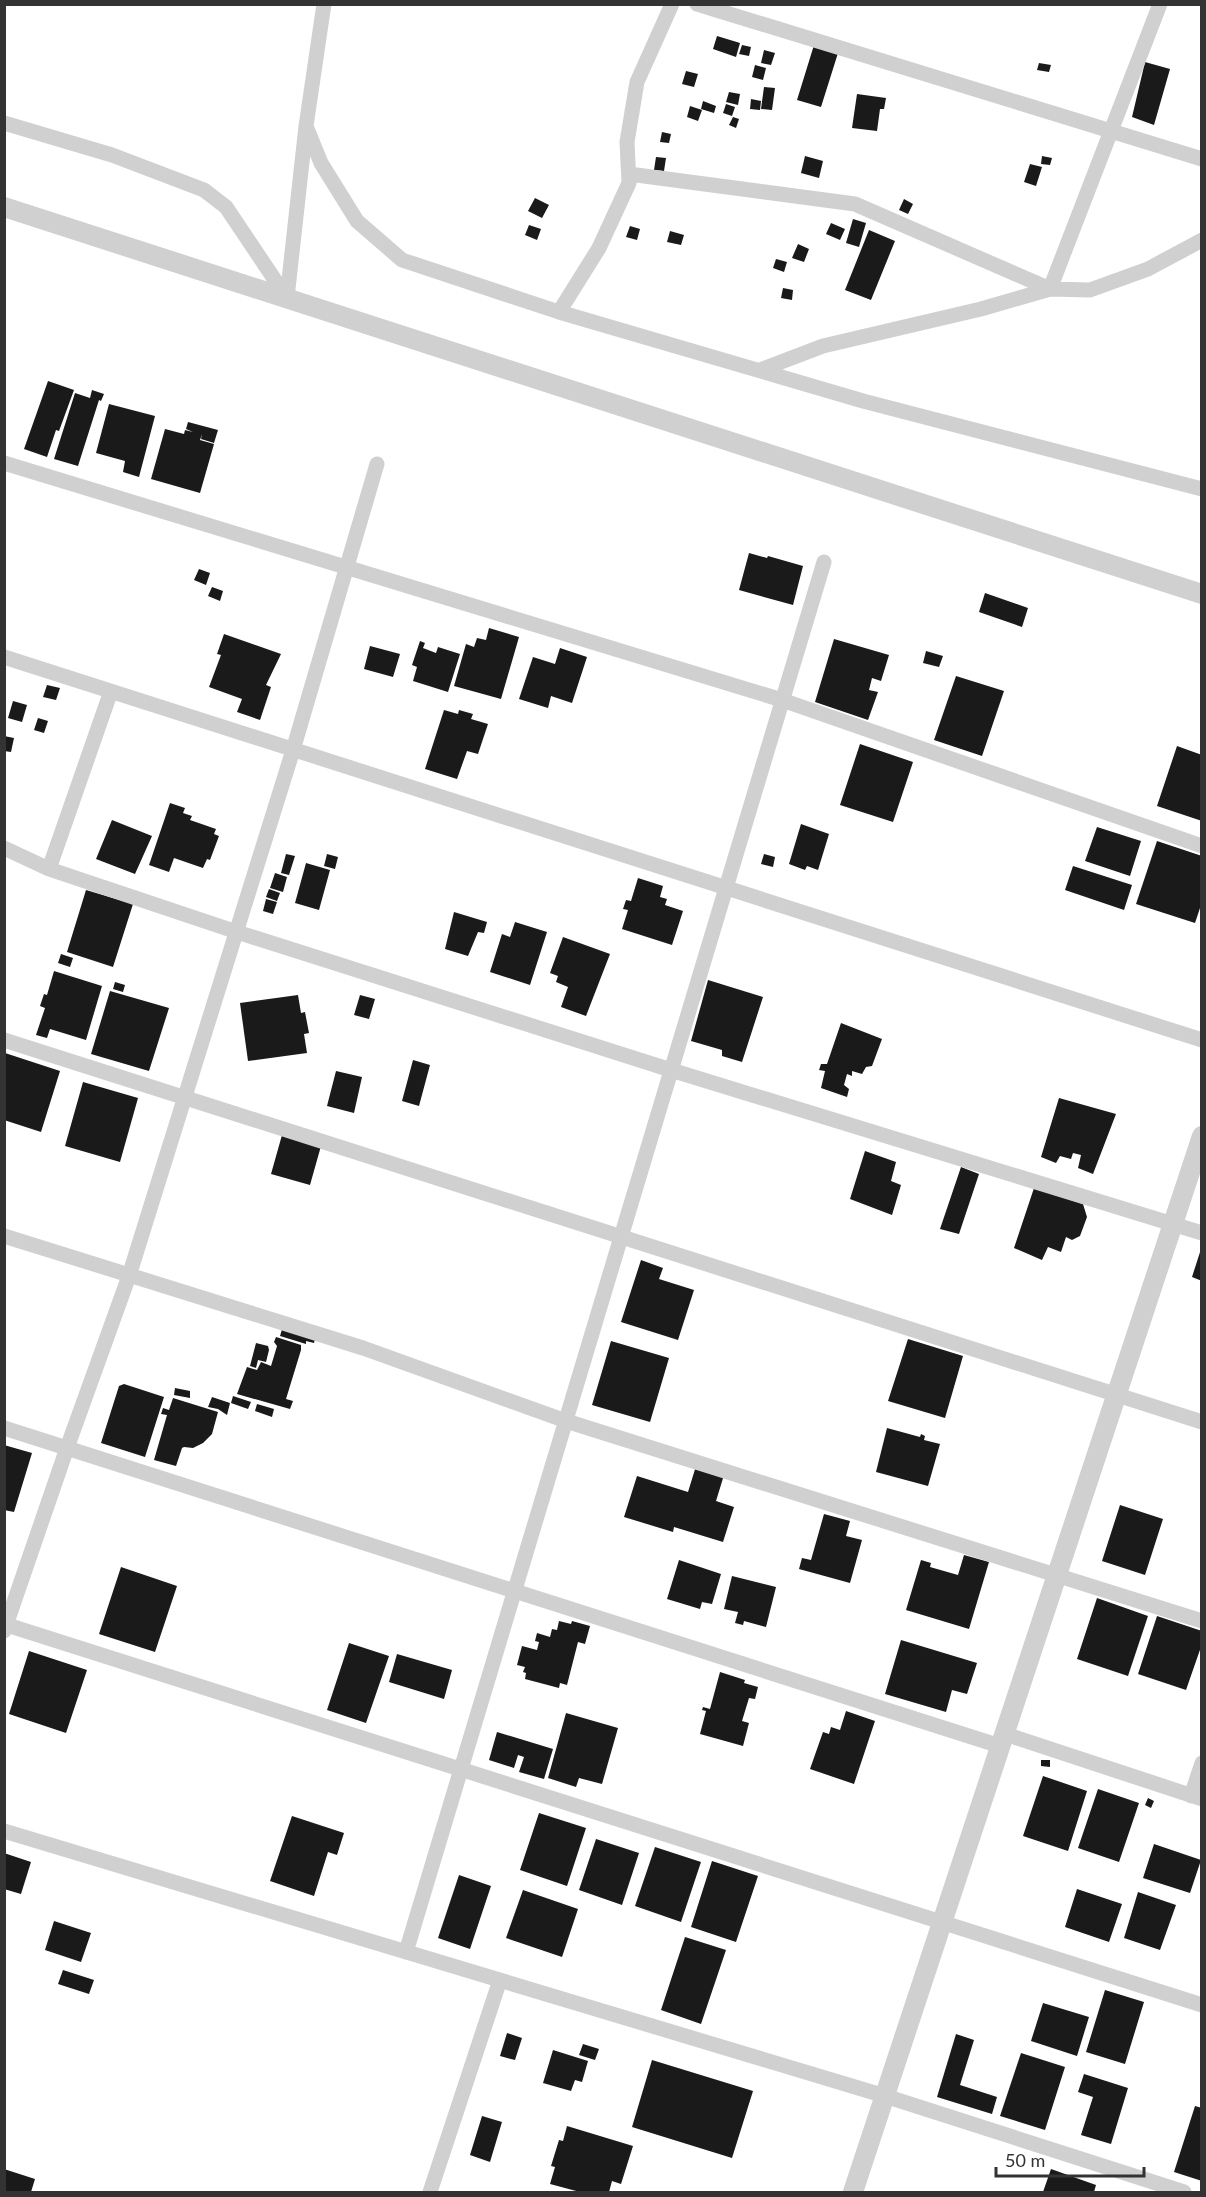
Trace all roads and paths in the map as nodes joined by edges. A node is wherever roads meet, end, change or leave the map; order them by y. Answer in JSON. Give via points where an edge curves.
{"nodes":[{"id":1,"x":324,"y":4,"type":"edge"},
{"id":2,"x":672,"y":4,"type":"edge"},
{"id":3,"x":697,"y":4,"type":"edge"},
{"id":4,"x":1160,"y":4,"type":"edge"},
{"id":5,"x":4,"y":123,"type":"edge"},
{"id":6,"x":306,"y":126,"type":"junction"},
{"id":7,"x":1112,"y":132,"type":"junction"},
{"id":8,"x":1202,"y":159,"type":"edge"},
{"id":9,"x":629,"y":174,"type":"junction"},
{"id":10,"x":4,"y":207,"type":"edge"},
{"id":11,"x":1202,"y":240,"type":"edge"},
{"id":12,"x":1050,"y":289,"type":"junction"},
{"id":13,"x":287,"y":298,"type":"junction"},
{"id":14,"x":559,"y":312,"type":"junction"},
{"id":15,"x":760,"y":370,"type":"junction"},
{"id":16,"x":4,"y":463,"type":"edge"},
{"id":17,"x":376,"y":464,"type":"dead end"},
{"id":18,"x":1202,"y":489,"type":"edge"},
{"id":19,"x":824,"y":562,"type":"dead end"},
{"id":20,"x":346,"y":568,"type":"junction"},
{"id":21,"x":1202,"y":594,"type":"edge"},
{"id":22,"x":4,"y":657,"type":"edge"},
{"id":23,"x":111,"y":691,"type":"junction"},
{"id":24,"x":782,"y":700,"type":"junction"},
{"id":25,"x":293,"y":750,"type":"junction"},
{"id":26,"x":1202,"y":846,"type":"edge"},
{"id":27,"x":4,"y":848,"type":"edge"},
{"id":28,"x":49,"y":869,"type":"junction"},
{"id":29,"x":726,"y":888,"type":"junction"},
{"id":30,"x":237,"y":932,"type":"junction"},
{"id":31,"x":4,"y":1040,"type":"edge"},
{"id":32,"x":1202,"y":1040,"type":"edge"},
{"id":33,"x":671,"y":1070,"type":"junction"},
{"id":34,"x":185,"y":1097,"type":"junction"},
{"id":35,"x":1202,"y":1136,"type":"edge"},
{"id":36,"x":1172,"y":1224,"type":"junction"},
{"id":37,"x":1202,"y":1233,"type":"edge"},
{"id":38,"x":4,"y":1236,"type":"edge"},
{"id":39,"x":621,"y":1236,"type":"junction"},
{"id":40,"x":129,"y":1276,"type":"junction"},
{"id":41,"x":1116,"y":1395,"type":"junction"},
{"id":42,"x":566,"y":1421,"type":"junction"},
{"id":43,"x":1202,"y":1422,"type":"edge"},
{"id":44,"x":4,"y":1428,"type":"edge"},
{"id":45,"x":67,"y":1448,"type":"junction"},
{"id":46,"x":1057,"y":1576,"type":"junction"},
{"id":47,"x":515,"y":1591,"type":"junction"},
{"id":48,"x":1202,"y":1621,"type":"edge"},
{"id":49,"x":5,"y":1627,"type":"edge"},
{"id":50,"x":1003,"y":1740,"type":"junction"},
{"id":51,"x":1202,"y":1763,"type":"edge"},
{"id":52,"x":461,"y":1770,"type":"junction"},
{"id":53,"x":1196,"y":1797,"type":"edge"},
{"id":54,"x":4,"y":1831,"type":"edge"},
{"id":55,"x":942,"y":1924,"type":"junction"},
{"id":56,"x":406,"y":1952,"type":"junction"},
{"id":57,"x":500,"y":1980,"type":"junction"},
{"id":58,"x":1202,"y":2006,"type":"edge"},
{"id":59,"x":885,"y":2096,"type":"junction"},
{"id":60,"x":430,"y":2193,"type":"edge"},
{"id":61,"x":854,"y":2193,"type":"edge"},
{"id":62,"x":1184,"y":2193,"type":"edge"}],
"edges":[{"from":1,"to":6,"type":"street"},
{"from":2,"to":9,"type":"street","via":[[637,82],[627,142]]},
{"from":3,"to":7,"type":"street"},
{"from":4,"to":7,"type":"street"},
{"from":5,"to":13,"type":"street","via":[[112,155],[204,190],[226,207]]},
{"from":6,"to":13,"type":"street"},
{"from":6,"to":14,"type":"street","via":[[321,164],[357,221],[402,260]]},
{"from":7,"to":8,"type":"street"},
{"from":7,"to":12,"type":"street"},
{"from":9,"to":12,"type":"street","via":[[855,204]]},
{"from":9,"to":14,"type":"street","via":[[629,183],[599,248]]},
{"from":10,"to":13,"type":"street"},
{"from":11,"to":12,"type":"street","via":[[1148,268],[1090,290]]},
{"from":12,"to":15,"type":"street","via":[[823,346]]},
{"from":13,"to":21,"type":"street"},
{"from":14,"to":15,"type":"street"},
{"from":15,"to":18,"type":"street","via":[[863,401]]},
{"from":16,"to":20,"type":"street"},
{"from":17,"to":20,"type":"street"},
{"from":19,"to":24,"type":"street"},
{"from":20,"to":24,"type":"street"},
{"from":20,"to":25,"type":"street"},
{"from":22,"to":23,"type":"street"},
{"from":23,"to":25,"type":"street"},
{"from":23,"to":28,"type":"street"},
{"from":24,"to":26,"type":"street"},
{"from":24,"to":29,"type":"street"},
{"from":25,"to":29,"type":"street"},
{"from":25,"to":30,"type":"street"},
{"from":27,"to":28,"type":"street"},
{"from":28,"to":30,"type":"street"},
{"from":29,"to":32,"type":"street"},
{"from":29,"to":33,"type":"street"},
{"from":30,"to":33,"type":"street"},
{"from":30,"to":34,"type":"street"},
{"from":31,"to":34,"type":"street"},
{"from":33,"to":36,"type":"street"},
{"from":33,"to":39,"type":"street"},
{"from":34,"to":39,"type":"street"},
{"from":34,"to":40,"type":"street"},
{"from":35,"to":36,"type":"street"},
{"from":36,"to":37,"type":"street"},
{"from":36,"to":41,"type":"street"},
{"from":38,"to":40,"type":"street"},
{"from":39,"to":41,"type":"street"},
{"from":39,"to":42,"type":"street"},
{"from":40,"to":42,"type":"street","via":[[363,1348]]},
{"from":40,"to":45,"type":"street"},
{"from":41,"to":43,"type":"street"},
{"from":41,"to":46,"type":"street"},
{"from":42,"to":46,"type":"street"},
{"from":42,"to":47,"type":"street"},
{"from":44,"to":45,"type":"street"},
{"from":45,"to":47,"type":"street"},
{"from":45,"to":49,"type":"street"},
{"from":46,"to":48,"type":"street"},
{"from":46,"to":50,"type":"street"},
{"from":47,"to":50,"type":"street"},
{"from":47,"to":52,"type":"street"},
{"from":49,"to":52,"type":"street"},
{"from":50,"to":53,"type":"street"},
{"from":50,"to":55,"type":"street"},
{"from":51,"to":53,"type":"street"},
{"from":52,"to":55,"type":"street"},
{"from":52,"to":56,"type":"street"},
{"from":54,"to":56,"type":"street"},
{"from":55,"to":58,"type":"street"},
{"from":55,"to":59,"type":"street"},
{"from":56,"to":57,"type":"street"},
{"from":57,"to":59,"type":"street"},
{"from":57,"to":60,"type":"street"},
{"from":59,"to":61,"type":"street"},
{"from":59,"to":62,"type":"street"}]}
